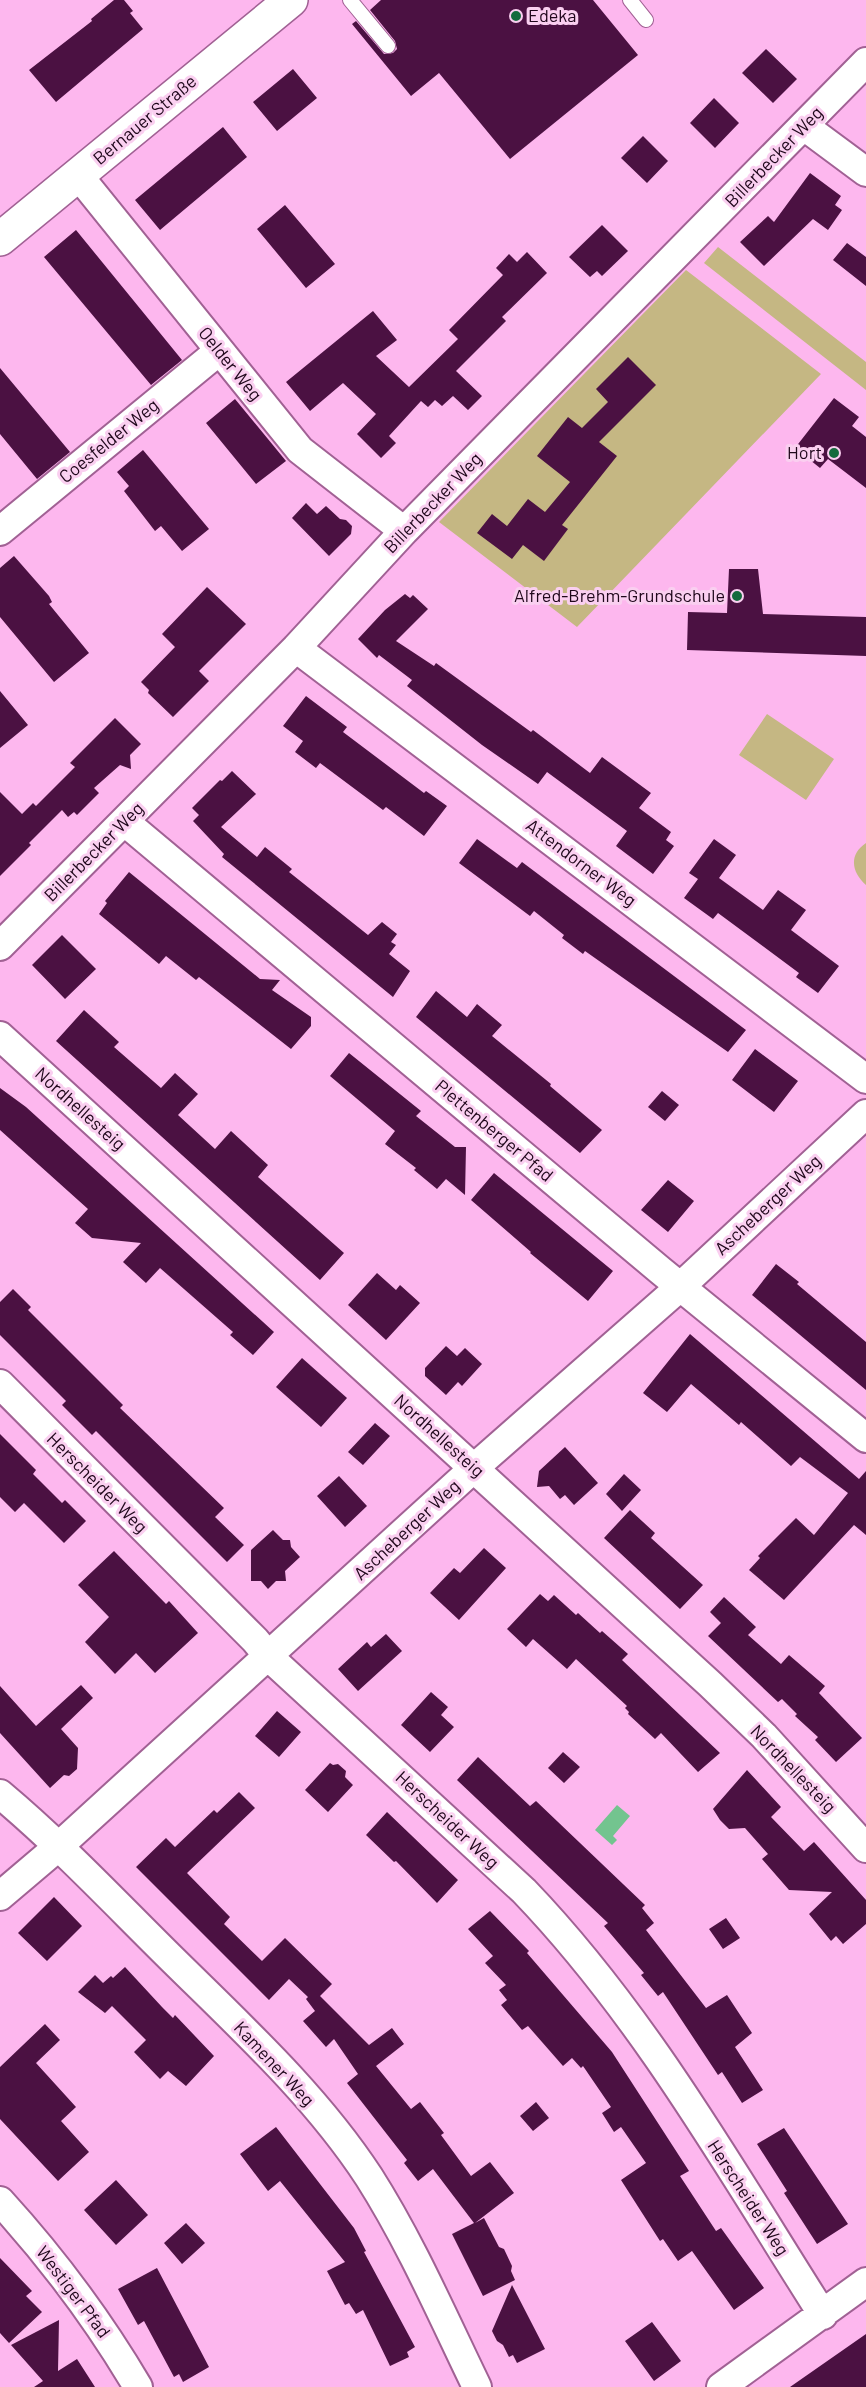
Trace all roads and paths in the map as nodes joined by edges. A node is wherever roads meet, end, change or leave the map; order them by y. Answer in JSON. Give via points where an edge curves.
{"nodes":[{"id":1,"x":291,"y":0,"type":"edge"},
{"id":2,"x":350,"y":0,"type":"edge"},
{"id":3,"x":630,"y":0,"type":"edge"},
{"id":4,"x":646,"y":20,"type":"dead end"},
{"id":5,"x":388,"y":46,"type":"dead end"},
{"id":6,"x":866,"y":62,"type":"edge"},
{"id":7,"x":804,"y":126,"type":"junction"},
{"id":8,"x":866,"y":172,"type":"edge"},
{"id":9,"x":78,"y":175,"type":"junction"},
{"id":10,"x":0,"y":240,"type":"edge"},
{"id":11,"x":219,"y":351,"type":"junction"},
{"id":12,"x":0,"y":531,"type":"edge"},
{"id":13,"x":404,"y":531,"type":"junction"},
{"id":14,"x":296,"y":648,"type":"junction"},
{"id":15,"x":125,"y":822,"type":"junction"},
{"id":16,"x":0,"y":946,"type":"edge"},
{"id":17,"x":0,"y":1036,"type":"edge"},
{"id":18,"x":866,"y":1079,"type":"edge"},
{"id":19,"x":866,"y":1114,"type":"edge"},
{"id":20,"x":680,"y":1287,"type":"junction"},
{"id":21,"x":0,"y":1384,"type":"edge"},
{"id":22,"x":866,"y":1438,"type":"edge"},
{"id":23,"x":474,"y":1468,"type":"junction"},
{"id":24,"x":269,"y":1657,"type":"junction"},
{"id":25,"x":0,"y":1794,"type":"edge"},
{"id":26,"x":59,"y":1846,"type":"junction"},
{"id":27,"x":866,"y":1848,"type":"edge"},
{"id":28,"x":0,"y":1896,"type":"edge"},
{"id":29,"x":0,"y":2201,"type":"edge"},
{"id":30,"x":866,"y":2282,"type":"edge"},
{"id":31,"x":823,"y":2315,"type":"junction"},
{"id":32,"x":138,"y":2387,"type":"edge"},
{"id":33,"x":477,"y":2387,"type":"edge"},
{"id":34,"x":721,"y":2387,"type":"edge"}],
"edges":[{"from":1,"to":9,"type":"main road","name":"Bernauer Straße"},
{"from":2,"to":5,"type":"lane"},
{"from":3,"to":4,"type":"lane"},
{"from":6,"to":7,"type":"street","name":"Billerbecker Weg"},
{"from":7,"to":8,"type":"street"},
{"from":7,"to":13,"type":"street","name":"Billerbecker Weg"},
{"from":9,"to":10,"type":"main road","name":"Bernauer Straße"},
{"from":9,"to":11,"type":"street","name":"Oelder Weg"},
{"from":11,"to":12,"type":"street","name":"Coesfelder Weg"},
{"from":11,"to":13,"type":"street","name":"Oelder Weg","via":[[300,450]]},
{"from":13,"to":14,"type":"street","name":"Billerbecker Weg"},
{"from":14,"to":15,"type":"street","name":"Billerbecker Weg"},
{"from":14,"to":18,"type":"street","name":"Attendorner Weg"},
{"from":15,"to":16,"type":"street","name":"Billerbecker Weg"},
{"from":15,"to":20,"type":"street","name":"Plettenberger Pfad"},
{"from":17,"to":23,"type":"street","name":"Nordhellesteig"},
{"from":19,"to":20,"type":"street","name":"Ascheberger Weg"},
{"from":20,"to":22,"type":"street","name":"Plettenberger Pfad"},
{"from":20,"to":23,"type":"street","name":"Ascheberger Weg"},
{"from":21,"to":24,"type":"street","name":"Herscheider Weg"},
{"from":23,"to":24,"type":"street","name":"Ascheberger Weg"},
{"from":23,"to":27,"type":"street","name":"Nordhellesteig","via":[[764,1736]]},
{"from":24,"to":26,"type":"street","name":"Ascheberger Weg"},
{"from":24,"to":31,"type":"street","name":"Herscheider Weg","via":[[524,1891],[559,1928],[646,2040]]},
{"from":25,"to":26,"type":"street","name":"Kamener Weg"},
{"from":26,"to":28,"type":"street","name":"Ascheberger Weg"},
{"from":26,"to":33,"type":"street","name":"Kamener Weg","via":[[255,2040],[343,2143],[389,2211]]},
{"from":29,"to":32,"type":"street","name":"Westiger Pfad","via":[[60,2272],[118,2352]]},
{"from":30,"to":31,"type":"street"},
{"from":31,"to":34,"type":"street"}]}
